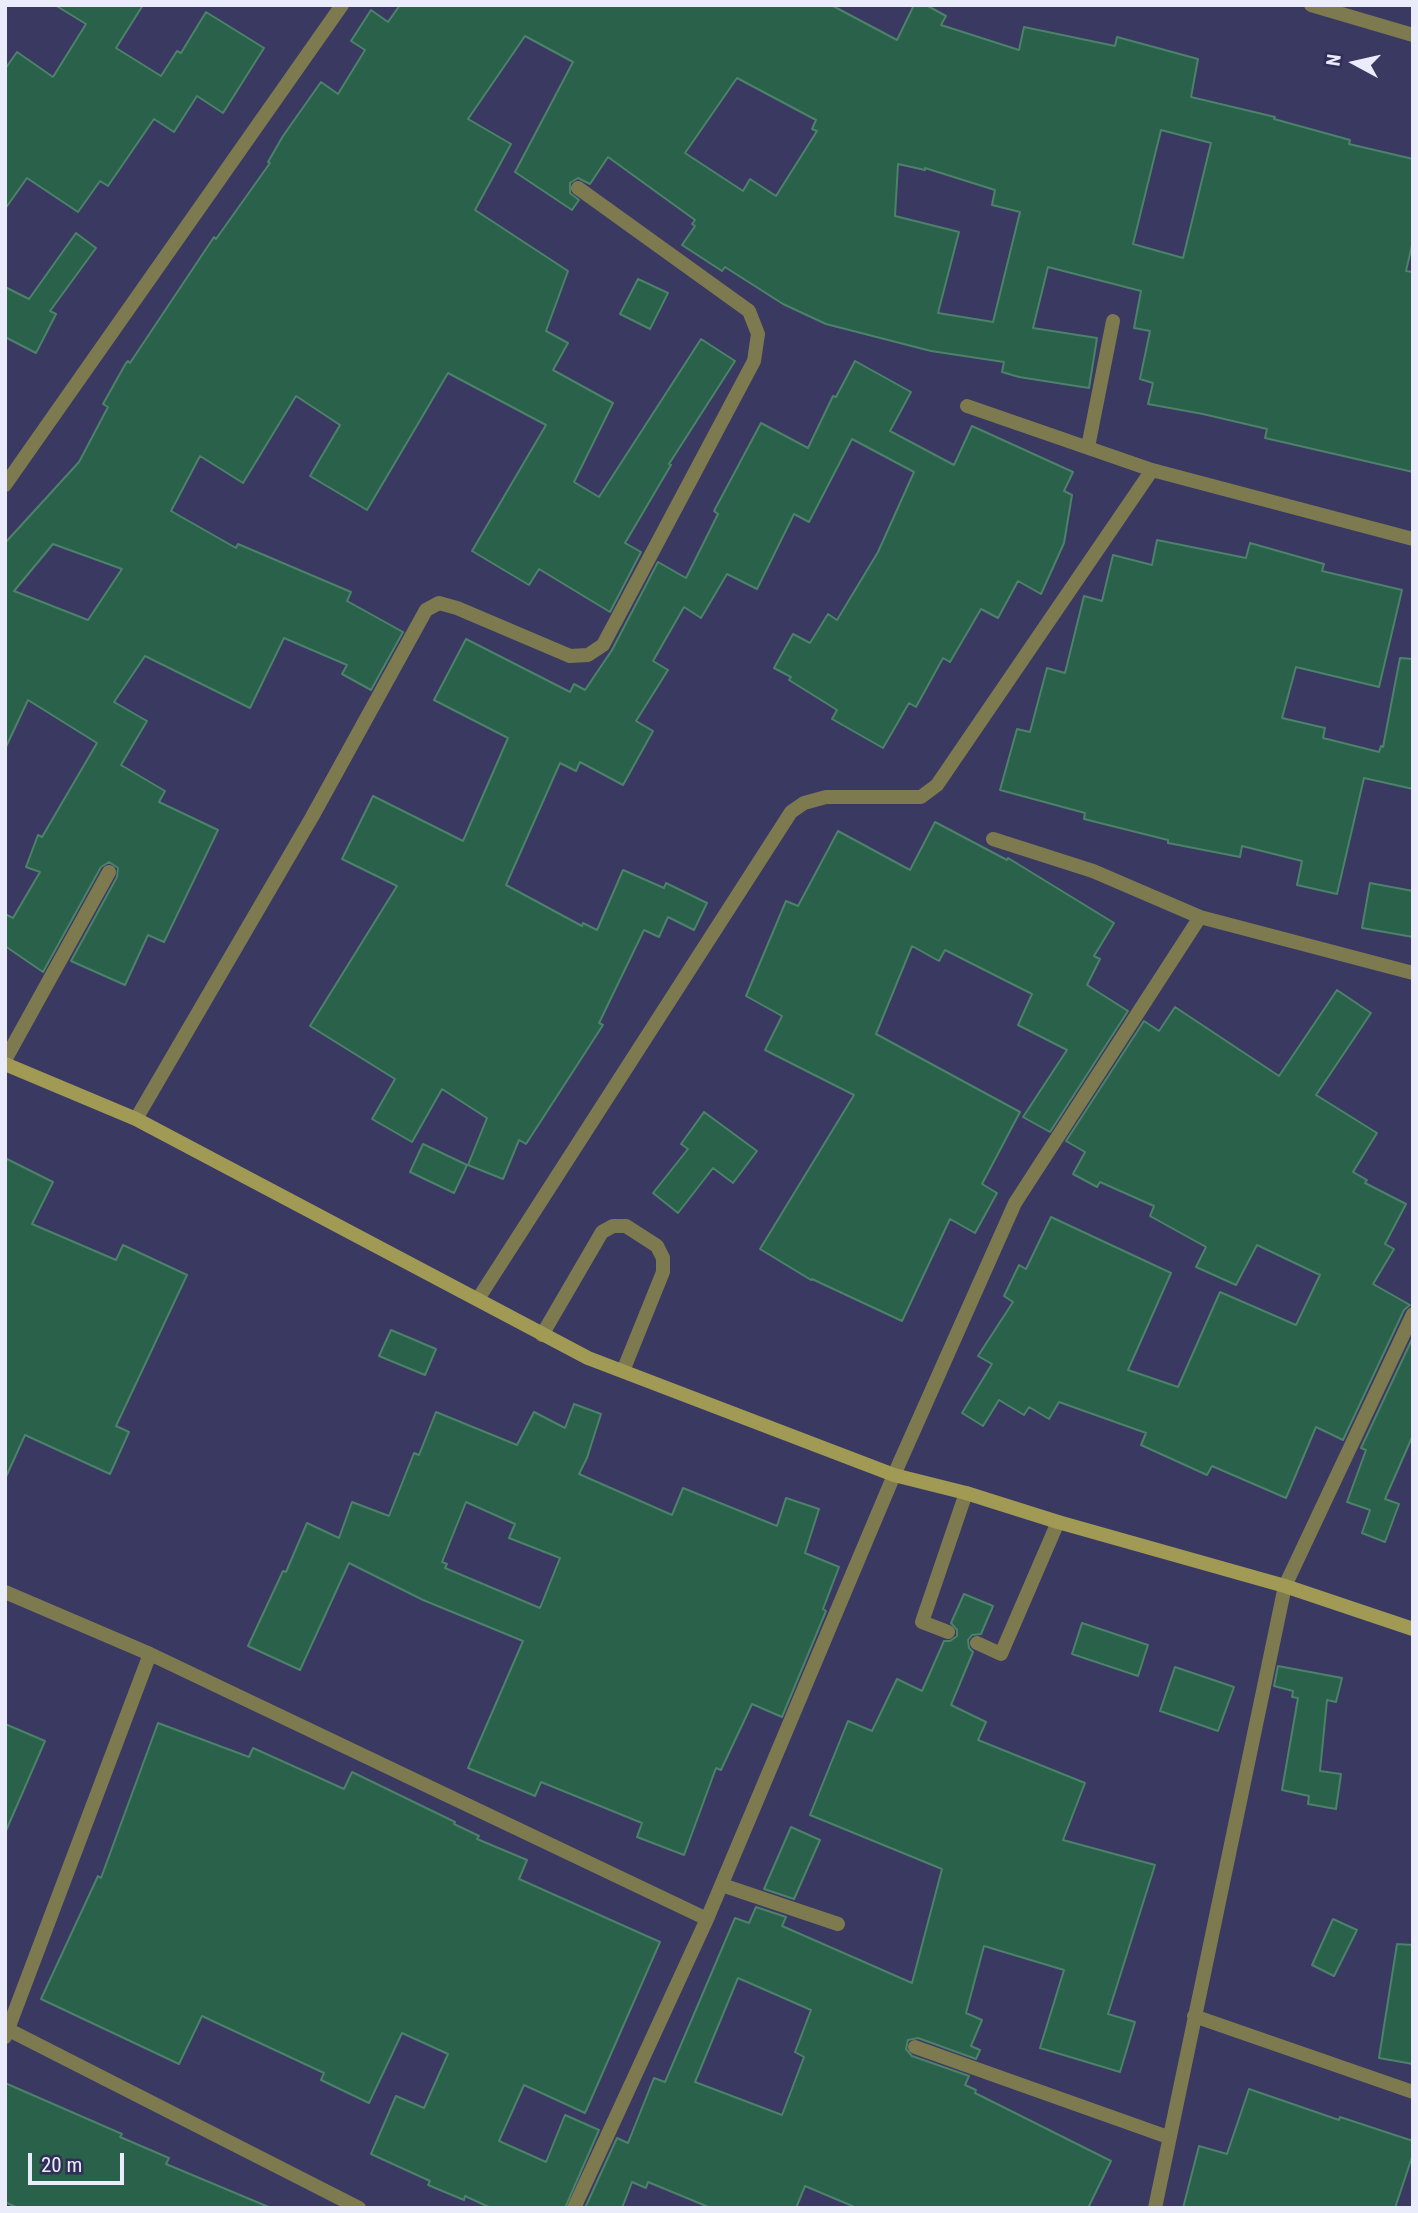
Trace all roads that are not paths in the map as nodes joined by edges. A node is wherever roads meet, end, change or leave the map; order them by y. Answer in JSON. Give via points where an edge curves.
{"nodes":[{"id":1,"x":342,"y":5,"type":"edge"},
{"id":2,"x":1311,"y":5,"type":"edge"},
{"id":3,"x":1413,"y":34,"type":"edge"},
{"id":4,"x":578,"y":188,"type":"dead end"},
{"id":5,"x":1112,"y":321,"type":"dead end"},
{"id":6,"x":967,"y":406,"type":"dead end"},
{"id":7,"x":1088,"y":447,"type":"junction"},
{"id":8,"x":1152,"y":470,"type":"junction"},
{"id":9,"x":5,"y":485,"type":"edge"},
{"id":10,"x":1413,"y":539,"type":"edge"},
{"id":11,"x":993,"y":839,"type":"dead end"},
{"id":12,"x":109,"y":873,"type":"dead end"},
{"id":13,"x":1200,"y":917,"type":"junction"},
{"id":14,"x":1413,"y":973,"type":"edge"},
{"id":15,"x":5,"y":1062,"type":"edge"},
{"id":16,"x":136,"y":1119,"type":"junction"},
{"id":17,"x":478,"y":1299,"type":"junction"},
{"id":18,"x":1413,"y":1314,"type":"edge"},
{"id":19,"x":542,"y":1335,"type":"junction"},
{"id":20,"x":622,"y":1371,"type":"junction"},
{"id":21,"x":894,"y":1475,"type":"junction"},
{"id":22,"x":966,"y":1493,"type":"junction"},
{"id":23,"x":1058,"y":1522,"type":"junction"},
{"id":24,"x":1285,"y":1586,"type":"junction"},
{"id":25,"x":5,"y":1592,"type":"edge"},
{"id":26,"x":1413,"y":1629,"type":"edge"},
{"id":27,"x":948,"y":1632,"type":"dead end"},
{"id":28,"x":977,"y":1643,"type":"dead end"},
{"id":29,"x":150,"y":1654,"type":"junction"},
{"id":30,"x":722,"y":1885,"type":"junction"},
{"id":31,"x":708,"y":1919,"type":"junction"},
{"id":32,"x":838,"y":1924,"type":"dead end"},
{"id":33,"x":1194,"y":2016,"type":"junction"},
{"id":34,"x":7,"y":2033,"type":"edge"},
{"id":35,"x":915,"y":2047,"type":"dead end"},
{"id":36,"x":1413,"y":2092,"type":"edge"},
{"id":37,"x":1168,"y":2137,"type":"junction"},
{"id":38,"x":359,"y":2208,"type":"edge"},
{"id":39,"x":574,"y":2208,"type":"edge"},
{"id":40,"x":1155,"y":2208,"type":"edge"}],
"edges":[{"from":1,"to":9,"type":"street"},
{"from":2,"to":3,"type":"street"},
{"from":4,"to":16,"type":"street","via":[[749,312],[758,334],[754,361],[603,645],[587,655],[570,656],[457,608],[439,603],[426,610],[313,817]]},
{"from":5,"to":7,"type":"street"},
{"from":6,"to":7,"type":"street"},
{"from":7,"to":8,"type":"street"},
{"from":8,"to":10,"type":"street"},
{"from":8,"to":17,"type":"street","via":[[937,785],[921,797],[826,797],[791,812]]},
{"from":11,"to":13,"type":"street","via":[[1093,871]]},
{"from":12,"to":15,"type":"street"},
{"from":13,"to":14,"type":"street"},
{"from":13,"to":21,"type":"street","via":[[1015,1203]]},
{"from":15,"to":16,"type":"main road"},
{"from":16,"to":17,"type":"main road"},
{"from":17,"to":19,"type":"main road"},
{"from":18,"to":24,"type":"street"},
{"from":19,"to":20,"type":"main road"},
{"from":19,"to":20,"type":"street","via":[[602,1232],[626,1226],[657,1246],[663,1272]]},
{"from":20,"to":21,"type":"main road"},
{"from":21,"to":22,"type":"main road"},
{"from":21,"to":30,"type":"street"},
{"from":22,"to":23,"type":"main road"},
{"from":22,"to":27,"type":"street","via":[[922,1622]]},
{"from":23,"to":24,"type":"main road"},
{"from":23,"to":28,"type":"street","via":[[1001,1654]]},
{"from":24,"to":26,"type":"main road"},
{"from":24,"to":33,"type":"street"},
{"from":25,"to":29,"type":"street"},
{"from":29,"to":31,"type":"street"},
{"from":29,"to":34,"type":"street"},
{"from":30,"to":31,"type":"street"},
{"from":30,"to":32,"type":"street"},
{"from":31,"to":39,"type":"street"},
{"from":33,"to":36,"type":"street"},
{"from":33,"to":37,"type":"street"},
{"from":34,"to":38,"type":"street"},
{"from":35,"to":37,"type":"street"},
{"from":37,"to":40,"type":"street"}]}
